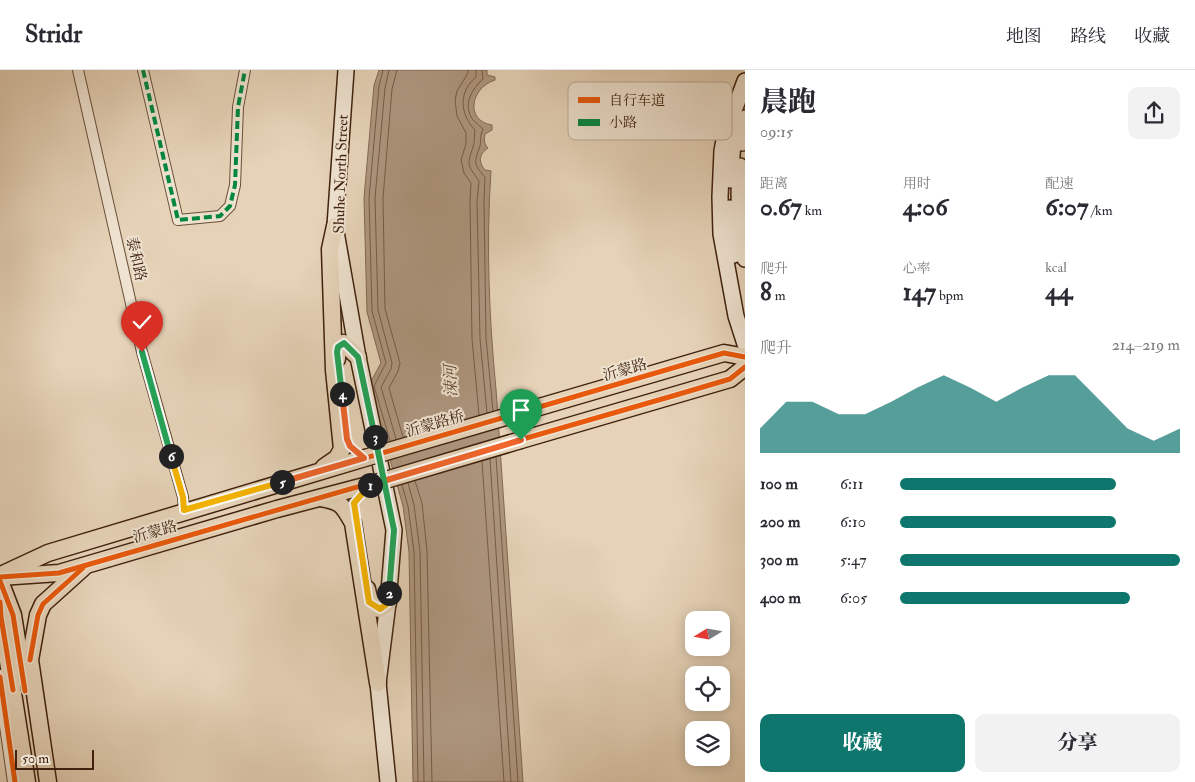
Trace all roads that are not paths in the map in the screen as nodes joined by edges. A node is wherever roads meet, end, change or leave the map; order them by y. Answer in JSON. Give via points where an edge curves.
{"nodes":[{"id":1,"x":78,"y":70,"type":"edge"},
{"id":2,"x":142,"y":70,"type":"edge"},
{"id":3,"x":245,"y":70,"type":"edge"},
{"id":4,"x":346,"y":70,"type":"edge"},
{"id":5,"x":745,"y":81,"type":"edge"},
{"id":6,"x":745,"y":92,"type":"edge"},
{"id":7,"x":732,"y":116,"type":"edge"},
{"id":8,"x":745,"y":118,"type":"edge"},
{"id":9,"x":724,"y":140,"type":"edge"},
{"id":10,"x":335,"y":226,"type":"junction"},
{"id":11,"x":745,"y":259,"type":"edge"},
{"id":12,"x":743,"y":331,"type":"edge"},
{"id":13,"x":724,"y":353,"type":"junction"},
{"id":14,"x":358,"y":357,"type":"junction"},
{"id":15,"x":745,"y":357,"type":"edge"},
{"id":16,"x":745,"y":367,"type":"edge"},
{"id":17,"x":512,"y":415,"type":"joint"},
{"id":18,"x":364,"y":458,"type":"junction"},
{"id":19,"x":317,"y":472,"type":"junction"},
{"id":20,"x":372,"y":484,"type":"junction"},
{"id":21,"x":318,"y":498,"type":"junction"},
{"id":22,"x":184,"y":510,"type":"junction"},
{"id":23,"x":87,"y":565,"type":"junction"},
{"id":24,"x":0,"y":576,"type":"edge"},
{"id":25,"x":0,"y":581,"type":"edge"},
{"id":26,"x":0,"y":602,"type":"edge"},
{"id":27,"x":388,"y":603,"type":"junction"},
{"id":28,"x":0,"y":653,"type":"edge"},
{"id":29,"x":5,"y":673,"type":"edge"},
{"id":30,"x":378,"y":682,"type":"junction"},
{"id":31,"x":15,"y":782,"type":"edge"},
{"id":32,"x":27,"y":782,"type":"edge"},
{"id":33,"x":39,"y":782,"type":"edge"},
{"id":34,"x":48,"y":782,"type":"edge"},
{"id":35,"x":388,"y":782,"type":"edge"}],
"edges":[{"from":1,"to":22,"type":"street","name":"泰和路","via":[[142,352]]},
{"from":2,"to":3,"type":"street","via":[[178,220],[220,216],[230,206],[235,185],[238,107]]},
{"from":4,"to":10,"type":"main road","name":"Shuhe North Street"},
{"from":5,"to":7,"type":"main road"},
{"from":6,"to":12,"type":"main road","via":[[733,143],[729,197]]},
{"from":8,"to":11,"type":"main road","via":[[739,192]]},
{"from":9,"to":12,"type":"main road","via":[[721,234],[736,316]]},
{"from":10,"to":14,"type":"main road","name":"Shuhe North Street"},
{"from":10,"to":19,"type":"main road","via":[[330,249],[334,370],[342,449],[337,458]]},
{"from":12,"to":13,"type":"main road"},
{"from":13,"to":15,"type":"main road","name":"沂蒙路"},
{"from":13,"to":17,"type":"main road","name":"沂蒙路"},
{"from":14,"to":18,"type":"main road","via":[[344,343],[338,347],[347,439]]},
{"from":14,"to":27,"type":"main road","name":"Shuhe North Street","via":[[394,530]]},
{"from":16,"to":20,"type":"main road","bridge":true,"via":[[730,379]]},
{"from":17,"to":18,"type":"main road","name":"沂蒙路桥","bridge":true},
{"from":18,"to":19,"type":"main road","name":"沂蒙路"},
{"from":19,"to":22,"type":"main road","name":"沂蒙路"},
{"from":20,"to":21,"type":"main road","name":"沂蒙路"},
{"from":20,"to":27,"type":"main road","via":[[354,503],[369,602],[380,609]]},
{"from":21,"to":23,"type":"main road","name":"沂蒙路"},
{"from":21,"to":30,"type":"main road","via":[[337,501],[353,523]]},
{"from":22,"to":24,"type":"main road","name":"沂蒙路","via":[[48,553]]},
{"from":23,"to":24,"type":"main road","name":"沂蒙路","via":[[60,573]]},
{"from":23,"to":34,"type":"main road","via":[[43,604],[30,660]]},
{"from":25,"to":33,"type":"main road","via":[[13,615]]},
{"from":26,"to":29,"type":"main road"},
{"from":27,"to":30,"type":"main road","name":"Shuhe North Street"},
{"from":28,"to":29,"type":"main road"},
{"from":29,"to":31,"type":"street"},
{"from":29,"to":32,"type":"main road"},
{"from":30,"to":35,"type":"main road","name":"Shuhe North Street"}]}
